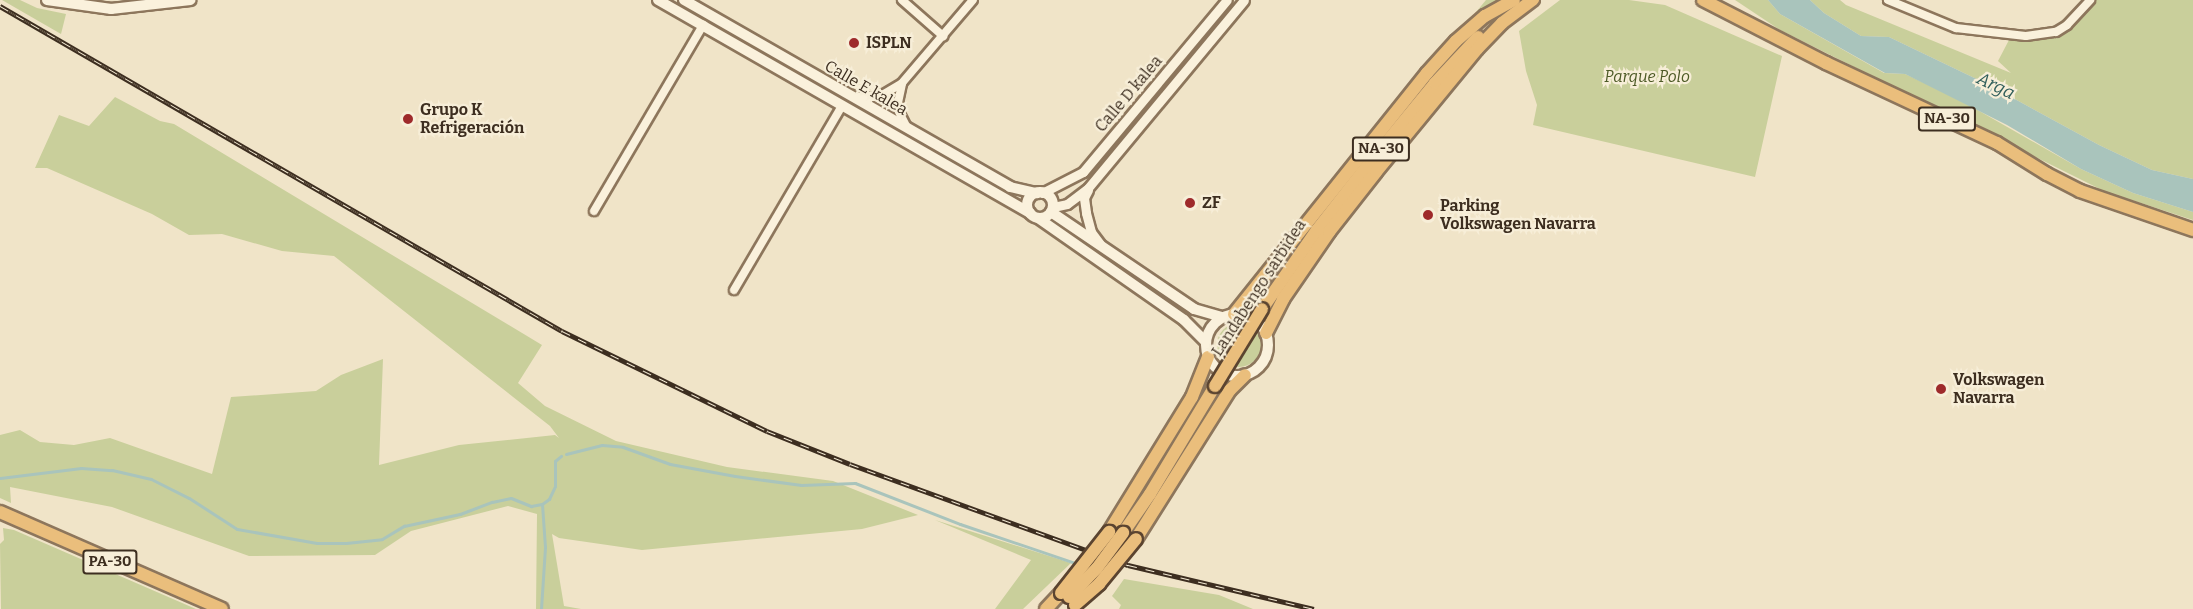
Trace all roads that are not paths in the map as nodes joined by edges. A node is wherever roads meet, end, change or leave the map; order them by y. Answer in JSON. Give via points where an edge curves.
{"nodes":[{"id":1,"x":47,"y":0,"type":"edge"},
{"id":2,"x":190,"y":0,"type":"edge"},
{"id":3,"x":658,"y":0,"type":"edge"},
{"id":4,"x":684,"y":0,"type":"edge"},
{"id":5,"x":902,"y":0,"type":"edge"},
{"id":6,"x":973,"y":0,"type":"edge"},
{"id":7,"x":1227,"y":0,"type":"edge"},
{"id":8,"x":1244,"y":0,"type":"edge"},
{"id":9,"x":1531,"y":0,"type":"edge"},
{"id":10,"x":1703,"y":0,"type":"edge"},
{"id":11,"x":1888,"y":0,"type":"edge"},
{"id":12,"x":2090,"y":0,"type":"edge"},
{"id":13,"x":1517,"y":2,"type":"edge"},
{"id":14,"x":703,"y":26,"type":"junction"},
{"id":15,"x":943,"y":36,"type":"junction"},
{"id":16,"x":902,"y":83,"type":"junction"},
{"id":17,"x":852,"y":97,"type":"junction"},
{"id":18,"x":842,"y":106,"type":"junction"},
{"id":19,"x":908,"y":129,"type":"junction"},
{"id":20,"x":1088,"y":188,"type":"junction"},
{"id":21,"x":1039,"y":193,"type":"junction"},
{"id":22,"x":1052,"y":210,"type":"junction"},
{"id":23,"x":594,"y":211,"type":"dead end"},
{"id":24,"x":1034,"y":215,"type":"junction"},
{"id":25,"x":2193,"y":230,"type":"edge"},
{"id":26,"x":1104,"y":248,"type":"junction"},
{"id":27,"x":734,"y":291,"type":"dead end"},
{"id":28,"x":1228,"y":315,"type":"junction"},
{"id":29,"x":1266,"y":333,"type":"junction"},
{"id":30,"x":1206,"y":342,"type":"junction"},
{"id":31,"x":1208,"y":357,"type":"junction"},
{"id":32,"x":1245,"y":375,"type":"junction"},
{"id":33,"x":0,"y":512,"type":"edge"},
{"id":34,"x":1069,"y":601,"type":"edge"},
{"id":35,"x":222,"y":609,"type":"edge"},
{"id":36,"x":1046,"y":609,"type":"edge"},
{"id":37,"x":1054,"y":609,"type":"edge"}],
"edges":[{"from":1,"to":2,"type":"main road","via":[[111,9]]},
{"from":3,"to":14,"type":"main road","name":"Calle E kalea"},
{"from":4,"to":17,"type":"main road","name":"Calle E kalea"},
{"from":5,"to":15,"type":"street"},
{"from":6,"to":15,"type":"street"},
{"from":7,"to":21,"type":"street","name":"Calle D kalea","via":[[1083,172]]},
{"from":8,"to":20,"type":"street","name":"Calle D kalea"},
{"from":9,"to":13,"type":"highway","name":"Landabengo sarbidea","number":"NA-30"},
{"from":9,"to":29,"type":"highway","via":[[1478,49],[1376,172],[1290,289]]},
{"from":10,"to":25,"type":"highway","number":"NA-30","via":[[1997,143],[2080,191]]},
{"from":11,"to":12,"type":"street","via":[[1956,27],[2008,35],[2056,32],[2067,26]]},
{"from":13,"to":28,"type":"highway","via":[[1485,16],[1456,41]]},
{"from":13,"to":34,"type":"highway","name":"Landabengo sarbidea","number":"NA-30","bridge":true,"via":[[1482,32],[1435,83],[1317,230],[1262,309],[1150,494]]},
{"from":14,"to":18,"type":"main road","name":"Calle E kalea"},
{"from":14,"to":23,"type":"street"},
{"from":15,"to":16,"type":"street"},
{"from":16,"to":17,"type":"street","via":[[879,97]]},
{"from":16,"to":19,"type":"street","via":[[897,108]]},
{"from":17,"to":19,"type":"main road","name":"Calle E kalea"},
{"from":18,"to":24,"type":"main road","name":"Calle E kalea"},
{"from":18,"to":27,"type":"street","name":"Calle E kalea"},
{"from":19,"to":21,"type":"main road","name":"Calle E kalea","via":[[1010,187]]},
{"from":20,"to":22,"type":"street","name":"Calle D kalea"},
{"from":20,"to":26,"type":"street","via":[[1084,198],[1091,232]]},
{"from":21,"to":22,"type":"main road","via":[[1050,198]]},
{"from":21,"to":24,"type":"main road","via":[[1028,203]]},
{"from":22,"to":24,"type":"main road"},
{"from":22,"to":26,"type":"main road"},
{"from":24,"to":30,"type":"main road","name":"Calle E kalea","via":[[1184,320]]},
{"from":26,"to":28,"type":"main road","via":[[1194,309]]},
{"from":28,"to":29,"type":"main road","via":[[1247,315]]},
{"from":28,"to":30,"type":"main road","via":[[1214,324]]},
{"from":29,"to":32,"type":"main road","via":[[1265,358]]},
{"from":30,"to":31,"type":"main road"},
{"from":31,"to":32,"type":"main road","via":[[1223,373]]},
{"from":31,"to":34,"type":"highway","bridge":true,"via":[[1192,397]]},
{"from":32,"to":34,"type":"highway","bridge":true,"via":[[1230,390],[1136,539],[1099,584]]},
{"from":33,"to":35,"type":"highway","number":"PA-30"},
{"from":34,"to":36,"type":"highway"},
{"from":34,"to":37,"type":"highway","name":"Landabengo sarbidea","number":"NA-30"}]}
